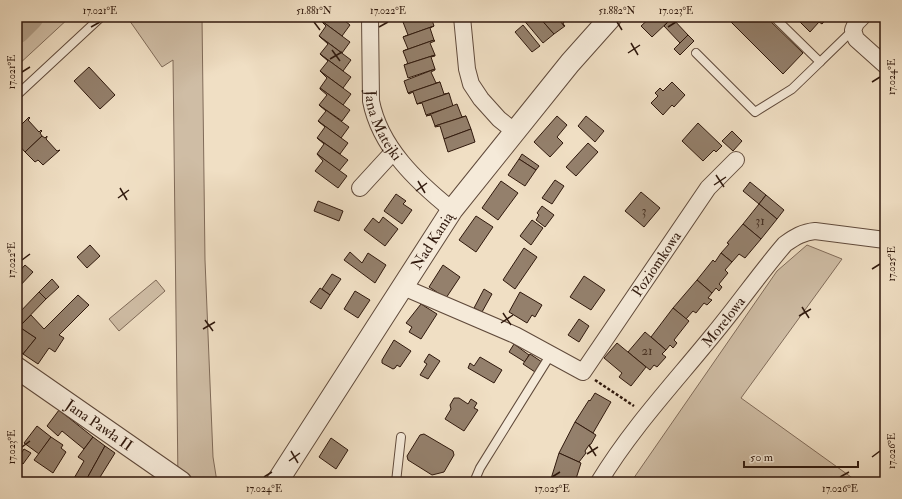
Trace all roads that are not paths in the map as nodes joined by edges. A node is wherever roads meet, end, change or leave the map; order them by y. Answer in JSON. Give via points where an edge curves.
{"nodes":[{"id":1,"x":101,"y":17,"type":"edge"},
{"id":2,"x":370,"y":17,"type":"edge"},
{"id":3,"x":462,"y":17,"type":"edge"},
{"id":4,"x":611,"y":17,"type":"edge"},
{"id":5,"x":774,"y":17,"type":"edge"},
{"id":6,"x":862,"y":17,"type":"edge"},
{"id":7,"x":853,"y":30,"type":"junction"},
{"id":8,"x":696,"y":53,"type":"dead end"},
{"id":9,"x":820,"y":62,"type":"junction"},
{"id":10,"x":885,"y":65,"type":"edge"},
{"id":11,"x":17,"y":95,"type":"edge"},
{"id":12,"x":514,"y":131,"type":"junction"},
{"id":13,"x":393,"y":152,"type":"junction"},
{"id":14,"x":736,"y":160,"type":"dead end"},
{"id":15,"x":360,"y":188,"type":"dead end"},
{"id":16,"x":452,"y":210,"type":"junction"},
{"id":17,"x":885,"y":240,"type":"edge"},
{"id":18,"x":403,"y":287,"type":"junction"},
{"id":19,"x":551,"y":354,"type":"junction"},
{"id":20,"x":17,"y":368,"type":"edge"},
{"id":21,"x":401,"y":437,"type":"dead end"},
{"id":22,"x":181,"y":482,"type":"edge"},
{"id":23,"x":278,"y":482,"type":"edge"},
{"id":24,"x":396,"y":482,"type":"edge"},
{"id":25,"x":474,"y":482,"type":"edge"},
{"id":26,"x":599,"y":482,"type":"edge"}],
"edges":[{"from":1,"to":11,"type":"lane"},
{"from":2,"to":13,"type":"street","name":"Jana Matejki","via":[[370,101],[380,130]]},
{"from":3,"to":12,"type":"street","via":[[466,69],[471,84],[499,119]]},
{"from":4,"to":12,"type":"street","name":"Nad Kanią"},
{"from":5,"to":9,"type":"lane"},
{"from":6,"to":7,"type":"street"},
{"from":7,"to":9,"type":"lane"},
{"from":7,"to":10,"type":"street","via":[[856,40]]},
{"from":8,"to":9,"type":"lane","via":[[755,112],[792,89]]},
{"from":12,"to":16,"type":"street","name":"Nad Kanią"},
{"from":13,"to":15,"type":"street"},
{"from":13,"to":16,"type":"street","name":"Jana Matejki","via":[[407,170]]},
{"from":14,"to":19,"type":"street","name":"Poziomkowa","via":[[708,188],[583,372]]},
{"from":16,"to":18,"type":"street","name":"Nad Kanią"},
{"from":17,"to":26,"type":"street","name":"Morelowa","via":[[815,231],[806,232],[785,244],[647,415]]},
{"from":18,"to":19,"type":"street","via":[[515,335]]},
{"from":18,"to":23,"type":"street","name":"Nad Kanią"},
{"from":19,"to":25,"type":"lane","via":[[480,468]]},
{"from":20,"to":22,"type":"street","name":"Jana Pawła II"},
{"from":21,"to":24,"type":"lane"}]}
